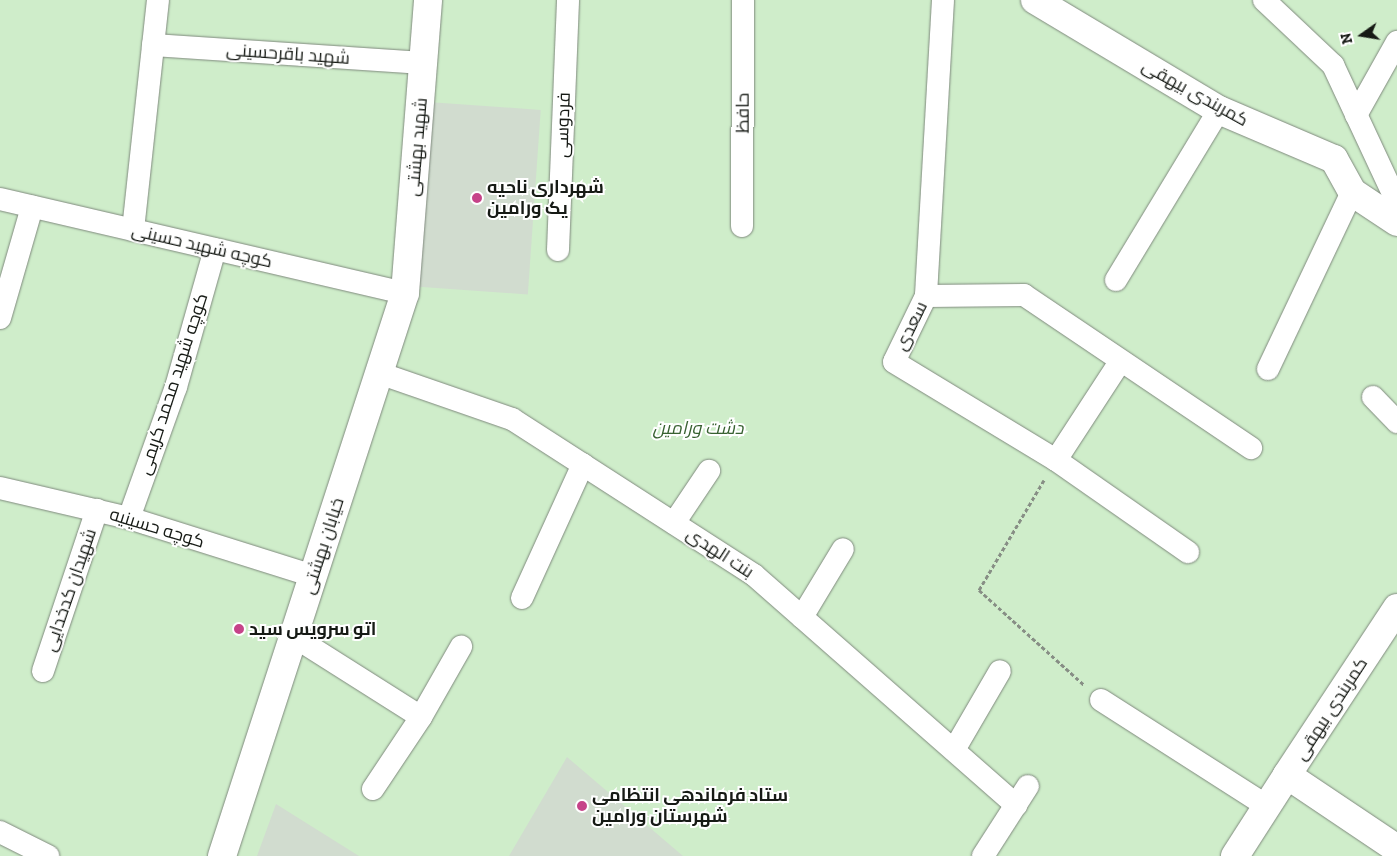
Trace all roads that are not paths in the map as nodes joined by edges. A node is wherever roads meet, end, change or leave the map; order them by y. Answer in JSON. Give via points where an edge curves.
{"nodes":[{"id":1,"x":158,"y":0,"type":"edge"},
{"id":2,"x":428,"y":0,"type":"edge"},
{"id":3,"x":568,"y":0,"type":"edge"},
{"id":4,"x":743,"y":0,"type":"edge"},
{"id":5,"x":943,"y":0,"type":"edge"},
{"id":6,"x":1035,"y":0,"type":"edge"},
{"id":7,"x":1264,"y":0,"type":"edge"},
{"id":8,"x":1397,"y":42,"type":"edge"},
{"id":9,"x":153,"y":45,"type":"junction"},
{"id":10,"x":423,"y":63,"type":"junction"},
{"id":11,"x":1219,"y":110,"type":"junction"},
{"id":12,"x":1356,"y":115,"type":"junction"},
{"id":13,"x":1352,"y":192,"type":"junction"},
{"id":14,"x":0,"y":199,"type":"edge"},
{"id":15,"x":1397,"y":202,"type":"edge"},
{"id":16,"x":32,"y":207,"type":"junction"},
{"id":17,"x":1397,"y":222,"type":"edge"},
{"id":18,"x":742,"y":226,"type":"dead end"},
{"id":19,"x":132,"y":230,"type":"junction"},
{"id":20,"x":215,"y":249,"type":"junction"},
{"id":21,"x":558,"y":250,"type":"dead end"},
{"id":22,"x":1116,"y":280,"type":"dead end"},
{"id":23,"x":405,"y":293,"type":"junction"},
{"id":24,"x":926,"y":296,"type":"junction"},
{"id":25,"x":0,"y":318,"type":"edge"},
{"id":26,"x":1120,"y":362,"type":"junction"},
{"id":27,"x":1268,"y":369,"type":"dead end"},
{"id":28,"x":378,"y":373,"type":"junction"},
{"id":29,"x":1373,"y":397,"type":"dead end"},
{"id":30,"x":1397,"y":422,"type":"edge"},
{"id":31,"x":1251,"y":448,"type":"dead end"},
{"id":32,"x":1056,"y":460,"type":"junction"},
{"id":33,"x":583,"y":464,"type":"junction"},
{"id":34,"x":709,"y":471,"type":"dead end"},
{"id":35,"x":0,"y":488,"type":"edge"},
{"id":36,"x":97,"y":510,"type":"junction"},
{"id":37,"x":129,"y":518,"type":"junction"},
{"id":38,"x":674,"y":523,"type":"junction"},
{"id":39,"x":843,"y":549,"type":"dead end"},
{"id":40,"x":1188,"y":552,"type":"dead end"},
{"id":41,"x":313,"y":576,"type":"junction"},
{"id":42,"x":522,"y":598,"type":"dead end"},
{"id":43,"x":1397,"y":608,"type":"edge"},
{"id":44,"x":802,"y":617,"type":"junction"},
{"id":45,"x":293,"y":636,"type":"junction"},
{"id":46,"x":461,"y":647,"type":"dead end"},
{"id":47,"x":43,"y":671,"type":"dead end"},
{"id":48,"x":1000,"y":672,"type":"dead end"},
{"id":49,"x":1101,"y":700,"type":"road end"},
{"id":50,"x":421,"y":717,"type":"junction"},
{"id":51,"x":954,"y":750,"type":"junction"},
{"id":52,"x":1287,"y":776,"type":"junction"},
{"id":53,"x":1028,"y":786,"type":"dead end"},
{"id":54,"x":373,"y":790,"type":"dead end"},
{"id":55,"x":1016,"y":805,"type":"junction"},
{"id":56,"x":1267,"y":806,"type":"junction"},
{"id":57,"x":0,"y":832,"type":"edge"},
{"id":58,"x":1397,"y":849,"type":"edge"},
{"id":59,"x":48,"y":856,"type":"edge"},
{"id":60,"x":222,"y":856,"type":"edge"},
{"id":61,"x":983,"y":856,"type":"edge"},
{"id":62,"x":1235,"y":856,"type":"edge"}],
"edges":[{"from":1,"to":9,"type":"street"},
{"from":2,"to":10,"type":"main road","name":"شهید بهشتی"},
{"from":3,"to":21,"type":"street","name":"فردوسی"},
{"from":4,"to":18,"type":"street","name":"حافظ"},
{"from":5,"to":24,"type":"street","name":"سعدی"},
{"from":6,"to":11,"type":"main road","name":"کمربندی بیهقی"},
{"from":7,"to":12,"type":"street","via":[[1332,65]]},
{"from":8,"to":12,"type":"street"},
{"from":9,"to":10,"type":"street","name":"شهید باقرحسینی"},
{"from":9,"to":19,"type":"street"},
{"from":10,"to":23,"type":"main road","name":"شهید بهشتی"},
{"from":11,"to":13,"type":"main road","name":"کمربندی بیهقی","via":[[1334,159]]},
{"from":11,"to":22,"type":"street"},
{"from":12,"to":15,"type":"street"},
{"from":13,"to":17,"type":"main road","name":"کمربندی بیهقی"},
{"from":13,"to":27,"type":"street"},
{"from":14,"to":16,"type":"street","name":"کوچه شهید حسینی"},
{"from":16,"to":19,"type":"street","name":"کوچه شهید حسینی"},
{"from":16,"to":25,"type":"street"},
{"from":19,"to":20,"type":"street","name":"کوچه شهید حسینی"},
{"from":20,"to":23,"type":"street","name":"کوچه شهید حسینی"},
{"from":20,"to":37,"type":"street","name":"کوچه شهید محمد کریمی","via":[[176,387]]},
{"from":23,"to":28,"type":"main road","name":"خیابان بهشتی"},
{"from":24,"to":26,"type":"street","via":[[1024,295]]},
{"from":24,"to":32,"type":"street","name":"سعدی","via":[[894,362]]},
{"from":26,"to":31,"type":"street"},
{"from":26,"to":32,"type":"street"},
{"from":28,"to":33,"type":"street","name":"بنت الهدی","via":[[512,419]]},
{"from":28,"to":41,"type":"main road","name":"خیابان بهشتی"},
{"from":29,"to":30,"type":"street"},
{"from":32,"to":40,"type":"street","name":"سعدی"},
{"from":33,"to":38,"type":"street","name":"بنت الهدی"},
{"from":33,"to":42,"type":"street"},
{"from":34,"to":38,"type":"street"},
{"from":35,"to":36,"type":"street","name":"کوچه حسینیه"},
{"from":36,"to":37,"type":"street","name":"کوچه حسینیه"},
{"from":36,"to":47,"type":"street","name":"شهیدان کدخدایی"},
{"from":37,"to":41,"type":"street","name":"کوچه حسینیه"},
{"from":38,"to":44,"type":"street","name":"بنت الهدی","via":[[754,575]]},
{"from":39,"to":44,"type":"street"},
{"from":41,"to":45,"type":"main road","name":"خیابان بهشتی"},
{"from":43,"to":52,"type":"main road","name":"کمربندی بیهقی"},
{"from":44,"to":51,"type":"street","name":"بنت الهدی"},
{"from":45,"to":50,"type":"street"},
{"from":45,"to":60,"type":"main road","name":"خیابان بهشتی"},
{"from":46,"to":50,"type":"street"},
{"from":48,"to":51,"type":"street"},
{"from":49,"to":56,"type":"street"},
{"from":50,"to":54,"type":"street"},
{"from":51,"to":55,"type":"street","name":"بنت الهدی"},
{"from":52,"to":56,"type":"main road"},
{"from":52,"to":58,"type":"main road","name":"کمربندی بیهقی"},
{"from":53,"to":55,"type":"street"},
{"from":55,"to":61,"type":"street"},
{"from":56,"to":62,"type":"main road"},
{"from":57,"to":59,"type":"street"}]}
